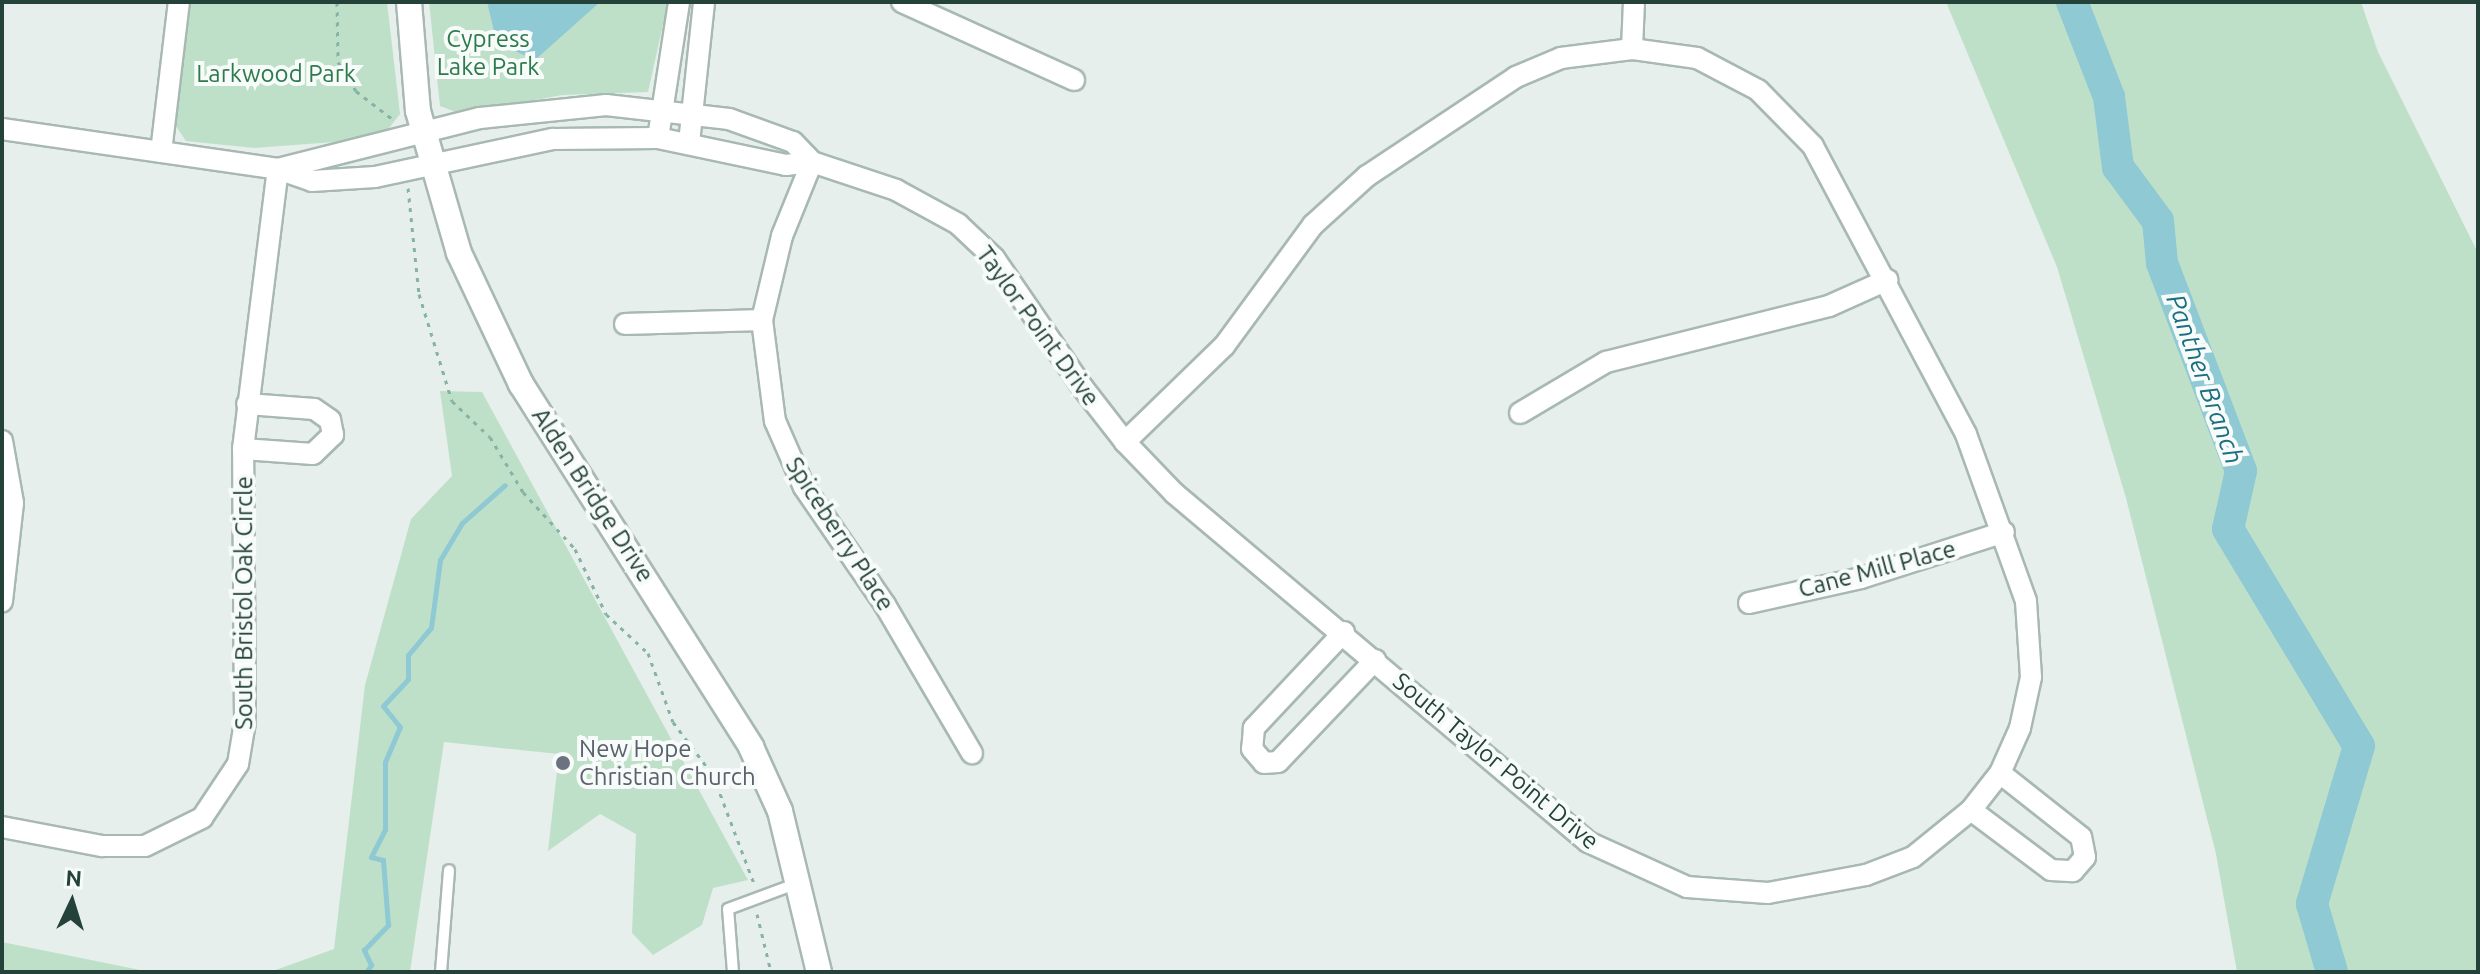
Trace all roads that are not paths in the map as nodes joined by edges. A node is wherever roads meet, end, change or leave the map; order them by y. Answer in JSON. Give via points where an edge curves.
{"nodes":[{"id":1,"x":179,"y":2,"type":"edge"},
{"id":2,"x":409,"y":2,"type":"edge"},
{"id":3,"x":679,"y":2,"type":"edge"},
{"id":4,"x":704,"y":2,"type":"edge"},
{"id":5,"x":902,"y":2,"type":"edge"},
{"id":6,"x":1634,"y":2,"type":"edge"},
{"id":7,"x":1632,"y":49,"type":"junction"},
{"id":8,"x":1074,"y":80,"type":"dead end"},
{"id":9,"x":662,"y":108,"type":"junction"},
{"id":10,"x":694,"y":113,"type":"junction"},
{"id":11,"x":2,"y":129,"type":"edge"},
{"id":12,"x":410,"y":135,"type":"junction"},
{"id":13,"x":658,"y":138,"type":"junction"},
{"id":14,"x":689,"y":143,"type":"junction"},
{"id":15,"x":161,"y":152,"type":"junction"},
{"id":16,"x":812,"y":162,"type":"junction"},
{"id":17,"x":417,"y":167,"type":"junction"},
{"id":18,"x":278,"y":169,"type":"junction"},
{"id":19,"x":1887,"y":280,"type":"junction"},
{"id":20,"x":762,"y":320,"type":"junction"},
{"id":21,"x":625,"y":324,"type":"dead end"},
{"id":22,"x":247,"y":404,"type":"junction"},
{"id":23,"x":1520,"y":413,"type":"dead end"},
{"id":24,"x":2,"y":441,"type":"edge"},
{"id":25,"x":1125,"y":442,"type":"junction"},
{"id":26,"x":243,"y":449,"type":"junction"},
{"id":27,"x":2004,"y":532,"type":"junction"},
{"id":28,"x":2,"y":601,"type":"edge"},
{"id":29,"x":1749,"y":603,"type":"dead end"},
{"id":30,"x":1344,"y":632,"type":"junction"},
{"id":31,"x":1375,"y":660,"type":"junction"},
{"id":32,"x":972,"y":753,"type":"dead end"},
{"id":33,"x":2000,"y":773,"type":"junction"},
{"id":34,"x":1971,"y":810,"type":"junction"},
{"id":35,"x":2,"y":827,"type":"edge"},
{"id":36,"x":449,"y":870,"type":"dead end"},
{"id":37,"x":799,"y":882,"type":"junction"},
{"id":38,"x":441,"y":972,"type":"edge"},
{"id":39,"x":733,"y":972,"type":"edge"},
{"id":40,"x":819,"y":972,"type":"edge"}],
"edges":[{"from":1,"to":15,"type":"street"},
{"from":2,"to":12,"type":"street","name":"Alden Bridge Drive"},
{"from":3,"to":9,"type":"street"},
{"from":4,"to":10,"type":"street"},
{"from":5,"to":8,"type":"street"},
{"from":6,"to":7,"type":"street"},
{"from":7,"to":19,"type":"street","name":"South Taylor Point Drive","via":[[1697,58],[1776,104],[1826,166]]},
{"from":7,"to":25,"type":"street","name":"South Taylor Point Drive","via":[[1580,53],[1537,67],[1367,176],[1313,225],[1224,346]]},
{"from":9,"to":10,"type":"street","name":"Taylor Point Drive"},
{"from":9,"to":12,"type":"street","name":"Taylor Point Drive","via":[[550,107]]},
{"from":9,"to":13,"type":"street"},
{"from":10,"to":14,"type":"street"},
{"from":10,"to":16,"type":"street","name":"Taylor Point Drive","via":[[768,130]]},
{"from":11,"to":15,"type":"street"},
{"from":12,"to":17,"type":"street","name":"Alden Bridge Drive"},
{"from":12,"to":18,"type":"street","name":"Taylor Point Drive"},
{"from":13,"to":14,"type":"street","name":"Taylor Point Drive"},
{"from":13,"to":17,"type":"street","name":"Taylor Point Drive","via":[[553,139]]},
{"from":14,"to":16,"type":"street","name":"Taylor Point Drive","via":[[786,165]]},
{"from":15,"to":18,"type":"street"},
{"from":16,"to":20,"type":"street","name":"Spiceberry Place","via":[[782,236]]},
{"from":16,"to":25,"type":"street","name":"Taylor Point Drive","via":[[919,201],[974,238]]},
{"from":17,"to":18,"type":"street","name":"Taylor Point Drive","via":[[312,181]]},
{"from":17,"to":37,"type":"street","name":"Alden Bridge Drive","via":[[494,332],[729,707],[780,811]]},
{"from":18,"to":22,"type":"street","name":"South Bristol Oak Circle"},
{"from":19,"to":23,"type":"street","via":[[1829,306],[1606,362]]},
{"from":19,"to":27,"type":"street","name":"South Taylor Point Drive","via":[[1966,434]]},
{"from":20,"to":21,"type":"street"},
{"from":20,"to":32,"type":"street","name":"Spiceberry Place","via":[[769,395],[791,463]]},
{"from":22,"to":26,"type":"street","name":"South Bristol Oak Circle"},
{"from":22,"to":26,"type":"street","via":[[314,409],[330,420],[333,435],[313,454]]},
{"from":24,"to":28,"type":"street","via":[[13,503]]},
{"from":25,"to":30,"type":"street","name":"South Taylor Point Drive","via":[[1174,493]]},
{"from":26,"to":35,"type":"street","name":"South Bristol Oak Circle","via":[[245,722],[229,784],[202,818],[145,846],[102,846]]},
{"from":27,"to":29,"type":"street","name":"Cane Mill Place","via":[[1909,565]]},
{"from":27,"to":33,"type":"street","name":"South Taylor Point Drive","via":[[2026,601],[2032,653],[2026,705]]},
{"from":30,"to":31,"type":"street","name":"South Taylor Point Drive"},
{"from":30,"to":31,"type":"street","via":[[1254,728],[1252,749],[1264,763],[1278,762]]},
{"from":31,"to":34,"type":"street","name":"South Taylor Point Drive","via":[[1588,842],[1687,887],[1768,893],[1866,875],[1924,850]]},
{"from":33,"to":34,"type":"street","name":"South Taylor Point Drive"},
{"from":33,"to":34,"type":"street","via":[[2081,837],[2085,857],[2073,871],[2051,870]]},
{"from":36,"to":38,"type":"lane"},
{"from":37,"to":39,"type":"lane","via":[[730,906],[724,921]]},
{"from":37,"to":40,"type":"street","name":"Alden Bridge Drive"}]}
